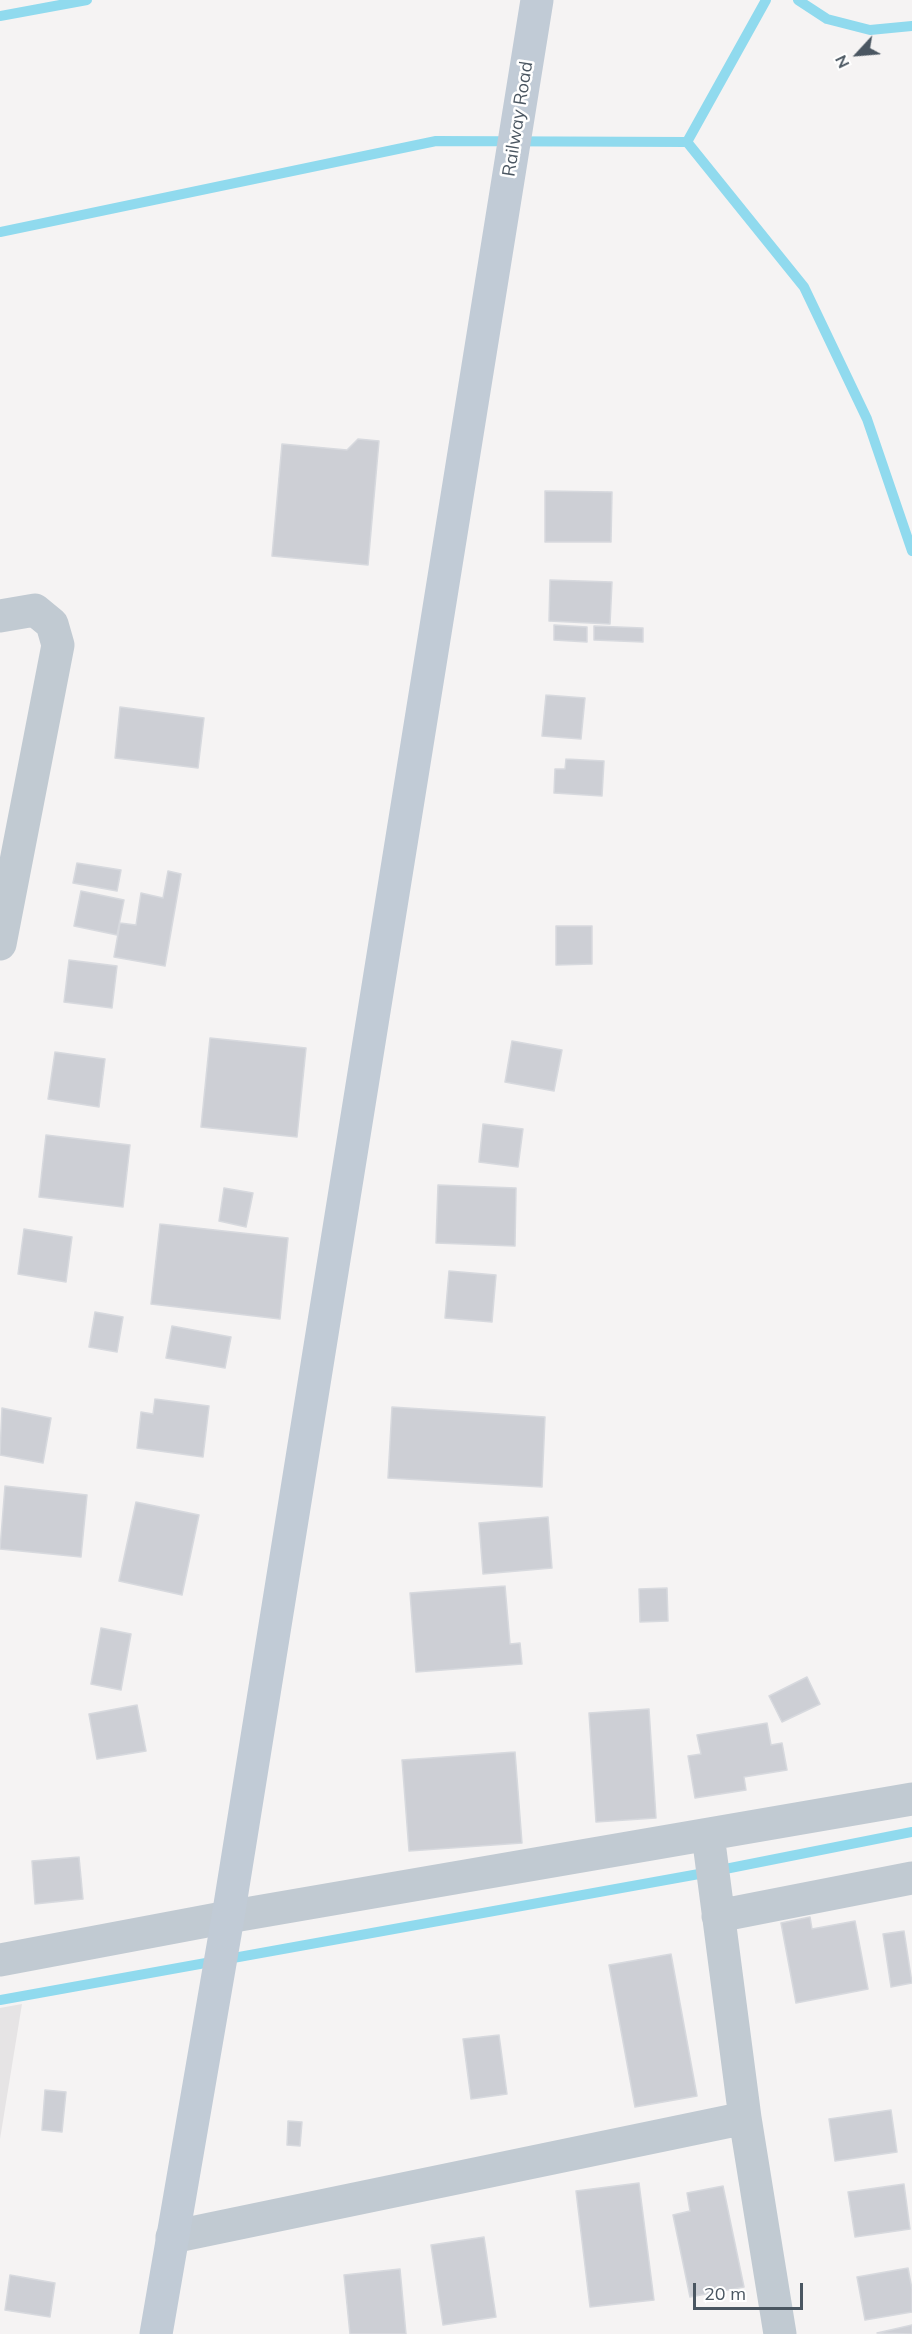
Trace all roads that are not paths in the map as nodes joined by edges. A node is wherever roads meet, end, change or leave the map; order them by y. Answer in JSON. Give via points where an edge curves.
{"nodes":[{"id":1,"x":537,"y":0,"type":"edge"},
{"id":2,"x":0,"y":616,"type":"edge"},
{"id":3,"x":0,"y":944,"type":"edge"},
{"id":4,"x":912,"y":1799,"type":"edge"},
{"id":5,"x":708,"y":1835,"type":"junction"},
{"id":6,"x":912,"y":1878,"type":"edge"},
{"id":7,"x":718,"y":1916,"type":"junction"},
{"id":8,"x":228,"y":1917,"type":"junction"},
{"id":9,"x":0,"y":1960,"type":"edge"},
{"id":10,"x":745,"y":2118,"type":"junction"},
{"id":11,"x":172,"y":2237,"type":"junction"},
{"id":12,"x":156,"y":2334,"type":"edge"},
{"id":13,"x":780,"y":2334,"type":"edge"}],
"edges":[{"from":1,"to":8,"type":"main road","name":"Railway Road"},
{"from":2,"to":3,"type":"street","via":[[35,610],[52,624],[58,645]]},
{"from":4,"to":5,"type":"street"},
{"from":5,"to":7,"type":"street"},
{"from":5,"to":8,"type":"street"},
{"from":6,"to":7,"type":"street"},
{"from":7,"to":10,"type":"street"},
{"from":8,"to":9,"type":"street"},
{"from":8,"to":11,"type":"main road","name":"Railway Road"},
{"from":10,"to":11,"type":"street"},
{"from":10,"to":13,"type":"street"},
{"from":11,"to":12,"type":"main road","name":"Railway Road"}]}
